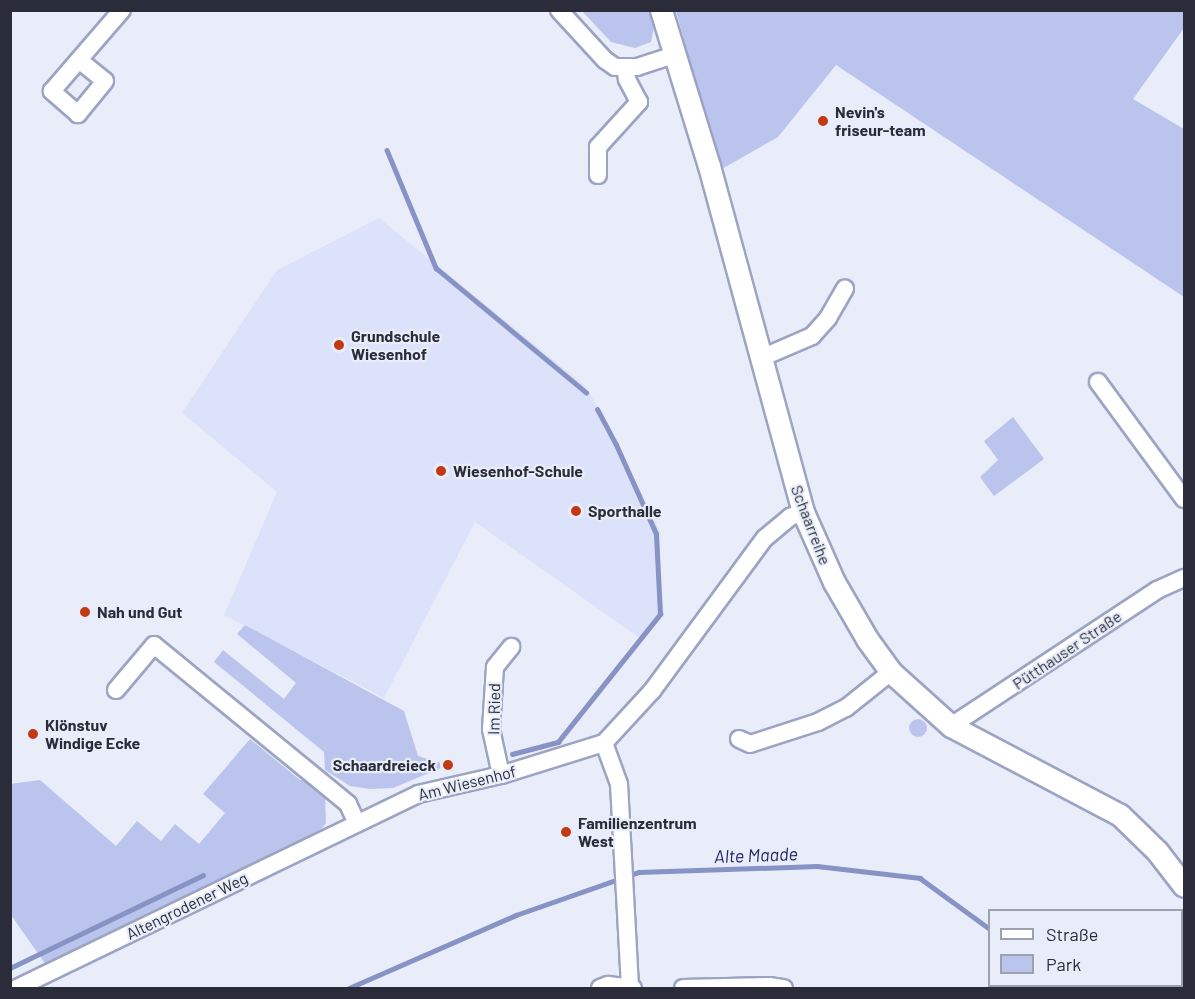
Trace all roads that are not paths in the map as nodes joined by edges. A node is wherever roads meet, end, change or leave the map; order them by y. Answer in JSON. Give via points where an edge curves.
{"nodes":[{"id":1,"x":122,"y":10,"type":"edge"},
{"id":2,"x":559,"y":10,"type":"edge"},
{"id":3,"x":662,"y":10,"type":"edge"},
{"id":4,"x":673,"y":55,"type":"junction"},
{"id":5,"x":79,"y":60,"type":"dead end"},
{"id":6,"x":625,"y":68,"type":"junction"},
{"id":7,"x":598,"y":175,"type":"dead end"},
{"id":8,"x":845,"y":289,"type":"dead end"},
{"id":9,"x":761,"y":358,"type":"junction"},
{"id":10,"x":1098,"y":382,"type":"dead end"},
{"id":11,"x":1183,"y":492,"type":"edge"},
{"id":12,"x":803,"y":512,"type":"junction"},
{"id":13,"x":1185,"y":578,"type":"edge"},
{"id":14,"x":511,"y":646,"type":"dead end"},
{"id":15,"x":891,"y":672,"type":"junction"},
{"id":16,"x":116,"y":690,"type":"dead end"},
{"id":17,"x":951,"y":726,"type":"junction"},
{"id":18,"x":739,"y":740,"type":"dead end"},
{"id":19,"x":604,"y":743,"type":"junction"},
{"id":20,"x":501,"y":775,"type":"junction"},
{"id":21,"x":357,"y":823,"type":"junction"},
{"id":22,"x":1185,"y":886,"type":"edge"},
{"id":23,"x":18,"y":988,"type":"edge"},
{"id":24,"x":600,"y":988,"type":"edge"},
{"id":25,"x":631,"y":988,"type":"edge"},
{"id":26,"x":683,"y":988,"type":"edge"},
{"id":27,"x":784,"y":988,"type":"edge"}],
"edges":[{"from":1,"to":5,"type":"street"},
{"from":2,"to":6,"type":"street","via":[[604,60]]},
{"from":3,"to":4,"type":"main road","name":"Schaarreihe"},
{"from":4,"to":6,"type":"street"},
{"from":4,"to":9,"type":"main road","name":"Schaarreihe","via":[[709,166]]},
{"from":6,"to":7,"type":"street","via":[[639,102],[598,147]]},
{"from":8,"to":9,"type":"street","via":[[812,336]]},
{"from":9,"to":12,"type":"main road","name":"Schaarreihe"},
{"from":10,"to":11,"type":"street"},
{"from":12,"to":15,"type":"main road","name":"Schaarreihe","via":[[834,582]]},
{"from":12,"to":19,"type":"street","via":[[790,517],[765,538],[652,690]]},
{"from":13,"to":17,"type":"street","name":"Pütthauser Straße","via":[[1157,590]]},
{"from":14,"to":20,"type":"street","name":"Im Ried","via":[[495,667],[490,729]]},
{"from":15,"to":17,"type":"main road","name":"Schaarreihe"},
{"from":15,"to":18,"type":"street","via":[[846,708],[818,722],[750,744]]},
{"from":16,"to":21,"type":"street","via":[[154,645],[348,804]]},
{"from":17,"to":22,"type":"main road","name":"Schaarreihe","via":[[1120,815]]},
{"from":19,"to":20,"type":"street","name":"Am Wiesenhof"},
{"from":19,"to":25,"type":"street","via":[[619,784]]},
{"from":20,"to":21,"type":"street","name":"Am Wiesenhof","via":[[418,794]]},
{"from":21,"to":23,"type":"street","name":"Altengrodener Weg"},
{"from":24,"to":25,"type":"street"},
{"from":26,"to":27,"type":"street"}]}
